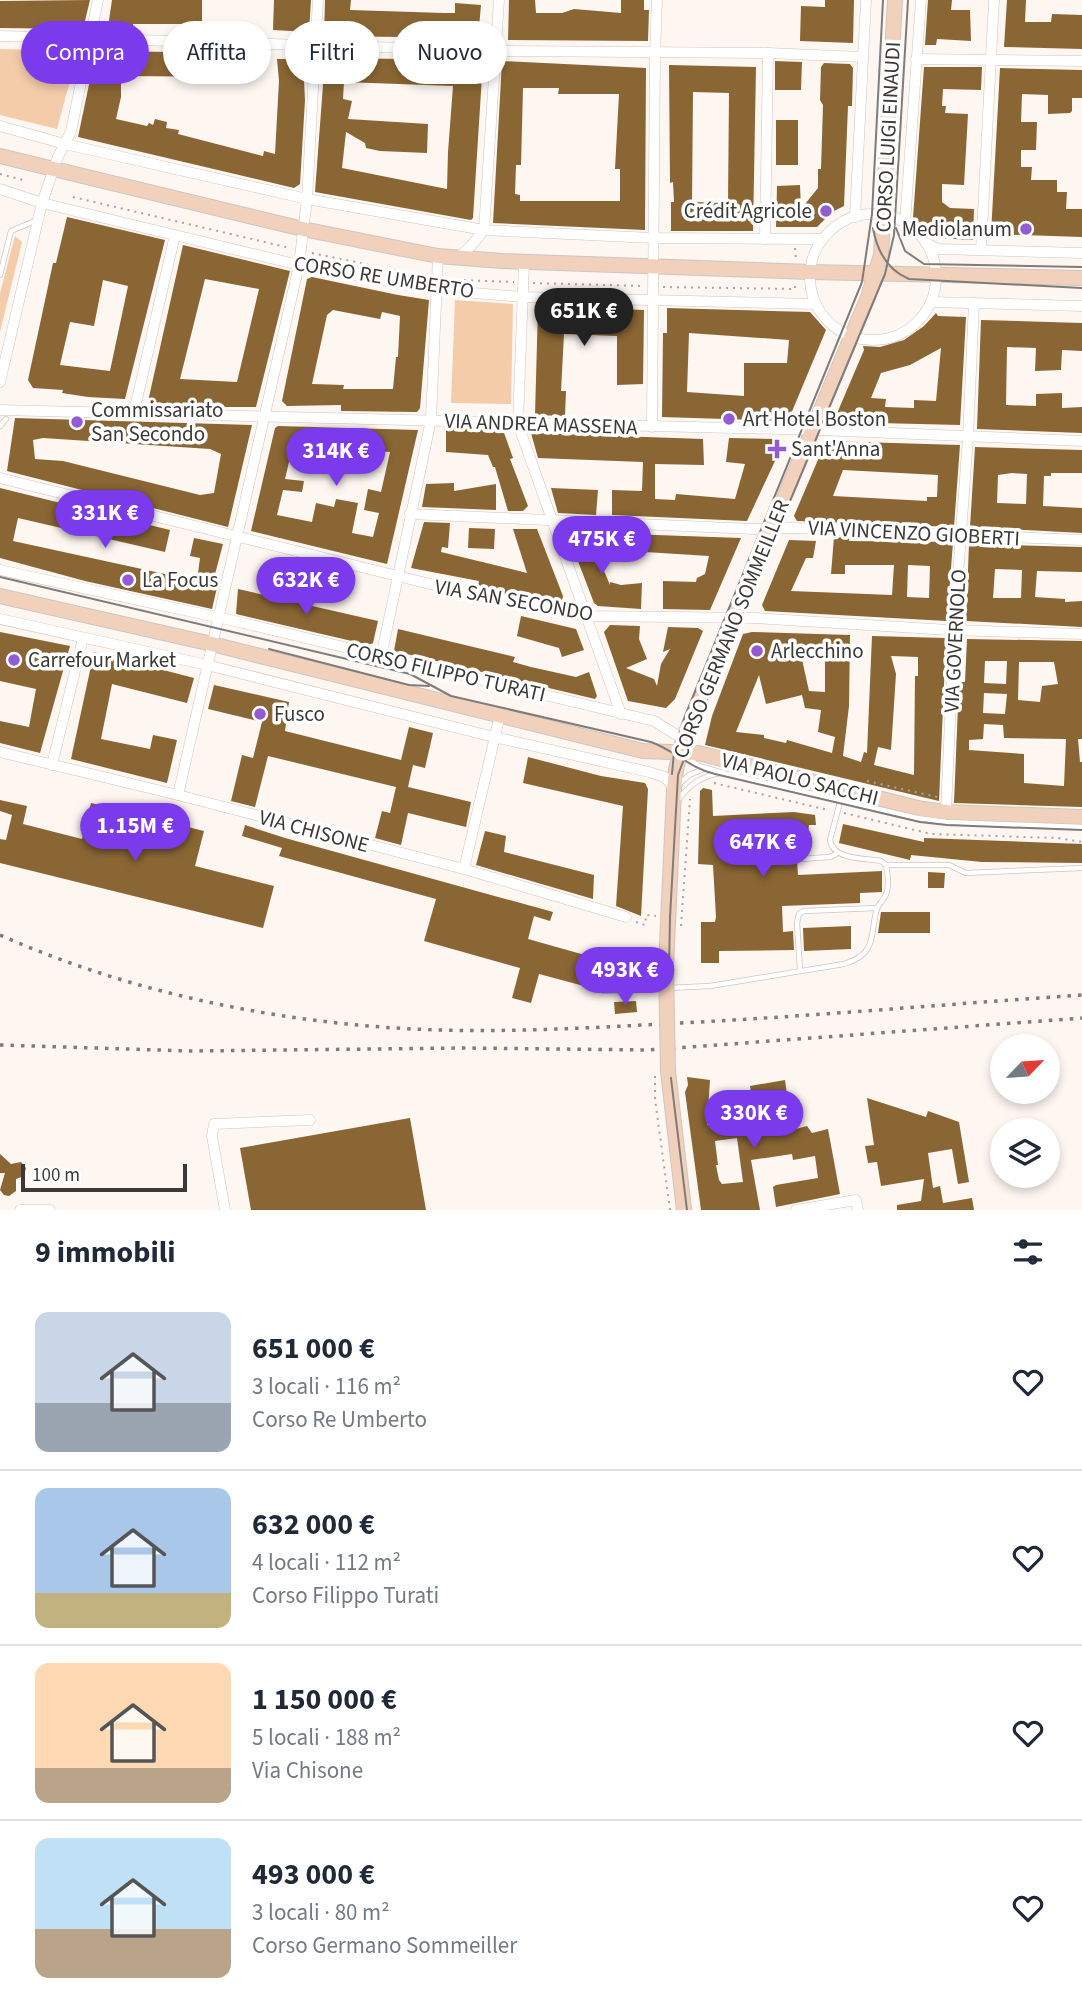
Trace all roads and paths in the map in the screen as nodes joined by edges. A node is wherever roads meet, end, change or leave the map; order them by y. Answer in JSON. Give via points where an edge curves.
{"nodes":[{"id":1,"x":98,"y":0,"type":"edge"},
{"id":2,"x":318,"y":0,"type":"edge"},
{"id":3,"x":499,"y":0,"type":"edge"},
{"id":4,"x":657,"y":0,"type":"edge"},
{"id":5,"x":866,"y":0,"type":"edge"},
{"id":6,"x":895,"y":0,"type":"edge"},
{"id":7,"x":921,"y":0,"type":"edge"},
{"id":8,"x":994,"y":0,"type":"edge"},
{"id":9,"x":94,"y":21,"type":"edge"},
{"id":10,"x":317,"y":21,"type":"edge"},
{"id":11,"x":497,"y":21,"type":"edge"},
{"id":12,"x":0,"y":36,"type":"edge"},
{"id":13,"x":21,"y":37,"type":"edge"},
{"id":14,"x":149,"y":41,"type":"edge"},
{"id":15,"x":285,"y":45,"type":"edge"},
{"id":16,"x":507,"y":50,"type":"edge"},
{"id":17,"x":768,"y":53,"type":"junction"},
{"id":18,"x":655,"y":54,"type":"junction"},
{"id":19,"x":863,"y":57,"type":"junction"},
{"id":20,"x":916,"y":59,"type":"junction"},
{"id":21,"x":991,"y":60,"type":"junction"},
{"id":22,"x":1082,"y":61,"type":"edge"},
{"id":23,"x":81,"y":84,"type":"edge"},
{"id":24,"x":313,"y":84,"type":"edge"},
{"id":25,"x":493,"y":84,"type":"edge"},
{"id":26,"x":0,"y":125,"type":"edge"},
{"id":27,"x":65,"y":144,"type":"junction"},
{"id":28,"x":0,"y":156,"type":"edge"},
{"id":29,"x":54,"y":170,"type":"junction"},
{"id":30,"x":0,"y":174,"type":"edge"},
{"id":31,"x":23,"y":180,"type":"dead end"},
{"id":32,"x":0,"y":190,"type":"edge"},
{"id":33,"x":307,"y":200,"type":"junction"},
{"id":34,"x":42,"y":203,"type":"junction"},
{"id":35,"x":883,"y":215,"type":"junction"},
{"id":36,"x":855,"y":217,"type":"junction"},
{"id":37,"x":38,"y":219,"type":"junction"},
{"id":38,"x":905,"y":223,"type":"junction"},
{"id":39,"x":303,"y":229,"type":"junction"},
{"id":40,"x":484,"y":230,"type":"junction"},
{"id":41,"x":175,"y":235,"type":"junction"},
{"id":42,"x":653,"y":238,"type":"junction"},
{"id":43,"x":765,"y":239,"type":"junction"},
{"id":44,"x":824,"y":239,"type":"junction"},
{"id":45,"x":926,"y":243,"type":"junction"},
{"id":46,"x":981,"y":250,"type":"junction"},
{"id":47,"x":1082,"y":253,"type":"edge"},
{"id":48,"x":438,"y":256,"type":"junction"},
{"id":49,"x":458,"y":258,"type":"junction"},
{"id":50,"x":524,"y":262,"type":"junction"},
{"id":51,"x":299,"y":265,"type":"junction"},
{"id":52,"x":653,"y":266,"type":"junction"},
{"id":53,"x":810,"y":272,"type":"junction"},
{"id":54,"x":876,"y":274,"type":"junction"},
{"id":55,"x":0,"y":275,"type":"edge"},
{"id":56,"x":936,"y":276,"type":"junction"},
{"id":57,"x":1082,"y":278,"type":"edge"},
{"id":58,"x":437,"y":290,"type":"junction"},
{"id":59,"x":522,"y":297,"type":"junction"},
{"id":60,"x":653,"y":299,"type":"junction"},
{"id":61,"x":931,"y":302,"type":"junction"},
{"id":62,"x":974,"y":303,"type":"junction"},
{"id":63,"x":816,"y":304,"type":"junction"},
{"id":64,"x":1082,"y":306,"type":"edge"},
{"id":65,"x":851,"y":335,"type":"junction"},
{"id":66,"x":0,"y":382,"type":"edge"},
{"id":67,"x":134,"y":412,"type":"junction"},
{"id":68,"x":3,"y":415,"type":"edge"},
{"id":69,"x":264,"y":418,"type":"junction"},
{"id":70,"x":431,"y":420,"type":"junction"},
{"id":71,"x":518,"y":424,"type":"junction"},
{"id":72,"x":0,"y":426,"type":"edge"},
{"id":73,"x":652,"y":427,"type":"junction"},
{"id":74,"x":811,"y":430,"type":"junction"},
{"id":75,"x":968,"y":437,"type":"junction"},
{"id":76,"x":1082,"y":442,"type":"edge"},
{"id":77,"x":0,"y":478,"type":"edge"},
{"id":78,"x":410,"y":514,"type":"junction"},
{"id":79,"x":553,"y":521,"type":"junction"},
{"id":80,"x":770,"y":528,"type":"junction"},
{"id":81,"x":236,"y":536,"type":"junction"},
{"id":82,"x":961,"y":536,"type":"junction"},
{"id":83,"x":1082,"y":540,"type":"edge"},
{"id":84,"x":0,"y":570,"type":"edge"},
{"id":85,"x":397,"y":577,"type":"junction"},
{"id":86,"x":0,"y":596,"type":"edge"},
{"id":87,"x":588,"y":616,"type":"junction"},
{"id":88,"x":219,"y":618,"type":"junction"},
{"id":89,"x":733,"y":618,"type":"junction"},
{"id":90,"x":0,"y":619,"type":"edge"},
{"id":91,"x":954,"y":630,"type":"junction"},
{"id":92,"x":1082,"y":634,"type":"edge"},
{"id":93,"x":83,"y":638,"type":"junction"},
{"id":94,"x":212,"y":644,"type":"junction"},
{"id":95,"x":381,"y":657,"type":"junction"},
{"id":96,"x":208,"y":665,"type":"junction"},
{"id":97,"x":621,"y":714,"type":"junction"},
{"id":98,"x":500,"y":715,"type":"junction"},
{"id":99,"x":494,"y":737,"type":"junction"},
{"id":100,"x":624,"y":746,"type":"junction"},
{"id":101,"x":683,"y":748,"type":"junction"},
{"id":102,"x":0,"y":752,"type":"edge"},
{"id":103,"x":610,"y":763,"type":"junction"},
{"id":104,"x":52,"y":765,"type":"junction"},
{"id":105,"x":707,"y":768,"type":"junction"},
{"id":106,"x":723,"y":773,"type":"junction"},
{"id":107,"x":879,"y":783,"type":"dead end"},
{"id":108,"x":673,"y":790,"type":"junction"},
{"id":109,"x":178,"y":795,"type":"junction"},
{"id":110,"x":690,"y":795,"type":"dead end"},
{"id":111,"x":842,"y":795,"type":"junction"},
{"id":112,"x":940,"y":797,"type":"dead end"},
{"id":113,"x":673,"y":812,"type":"junction"},
{"id":114,"x":946,"y":812,"type":"junction"},
{"id":115,"x":1082,"y":817,"type":"edge"},
{"id":116,"x":1082,"y":827,"type":"edge"},
{"id":117,"x":1058,"y":838,"type":"dead end"},
{"id":118,"x":1082,"y":842,"type":"edge"},
{"id":119,"x":836,"y":854,"type":"junction"},
{"id":120,"x":801,"y":859,"type":"dead end"},
{"id":121,"x":886,"y":865,"type":"junction"},
{"id":122,"x":1082,"y":868,"type":"edge"},
{"id":123,"x":464,"y":869,"type":"junction"},
{"id":124,"x":876,"y":908,"type":"junction"},
{"id":125,"x":646,"y":915,"type":"dead end"},
{"id":126,"x":629,"y":919,"type":"joint"},
{"id":127,"x":681,"y":932,"type":"dead end"},
{"id":128,"x":800,"y":970,"type":"junction"},
{"id":129,"x":604,"y":991,"type":"dead end"},
{"id":130,"x":662,"y":1071,"type":"junction"},
{"id":131,"x":310,"y":1120,"type":"dead end"},
{"id":132,"x":857,"y":1205,"type":"edge"},
{"id":133,"x":50,"y":1209,"type":"edge"},
{"id":134,"x":20,"y":1210,"type":"edge"},
{"id":135,"x":225,"y":1210,"type":"edge"},
{"id":136,"x":670,"y":1210,"type":"edge"},
{"id":137,"x":684,"y":1210,"type":"edge"},
{"id":138,"x":796,"y":1210,"type":"edge"}],
"edges":[{"from":1,"to":9,"type":"street"},
{"from":2,"to":10,"type":"street"},
{"from":3,"to":11,"type":"street"},
{"from":4,"to":18,"type":"street"},
{"from":5,"to":19,"type":"street","name":"CORSO LUIGI EINAUDI"},
{"from":6,"to":35,"type":"main road","name":"CORSO LUIGI EINAUDI"},
{"from":7,"to":20,"type":"street","name":"CORSO LUIGI EINAUDI"},
{"from":8,"to":21,"type":"street"},
{"from":12,"to":13,"type":"street"},
{"from":14,"to":15,"type":"street"},
{"from":16,"to":18,"type":"street"},
{"from":17,"to":18,"type":"street"},
{"from":17,"to":19,"type":"street"},
{"from":17,"to":43,"type":"street"},
{"from":18,"to":42,"type":"street"},
{"from":19,"to":36,"type":"street","name":"CORSO LUIGI EINAUDI"},
{"from":20,"to":21,"type":"street"},
{"from":20,"to":38,"type":"street","name":"CORSO LUIGI EINAUDI"},
{"from":21,"to":22,"type":"street"},
{"from":21,"to":46,"type":"street"},
{"from":23,"to":27,"type":"street"},
{"from":24,"to":33,"type":"street"},
{"from":25,"to":40,"type":"street"},
{"from":26,"to":27,"type":"street"},
{"from":27,"to":29,"type":"street"},
{"from":27,"to":33,"type":"street"},
{"from":28,"to":29,"type":"main road","name":"CORSO RE UMBERTO"},
{"from":29,"to":34,"type":"street"},
{"from":29,"to":39,"type":"main road","name":"CORSO RE UMBERTO"},
{"from":30,"to":31,"type":"path"},
{"from":32,"to":34,"type":"street","name":"CORSO RE UMBERTO"},
{"from":33,"to":39,"type":"street"},
{"from":33,"to":40,"type":"street"},
{"from":34,"to":37,"type":"street"},
{"from":34,"to":41,"type":"street","name":"CORSO RE UMBERTO"},
{"from":35,"to":36,"type":"street"},
{"from":35,"to":38,"type":"street"},
{"from":35,"to":54,"type":"main road","name":"CORSO LUIGI EINAUDI"},
{"from":36,"to":44,"type":"street"},
{"from":37,"to":55,"type":"lane","via":[[11,231]]},
{"from":37,"to":66,"type":"street"},
{"from":38,"to":45,"type":"street"},
{"from":39,"to":48,"type":"main road","name":"CORSO RE UMBERTO"},
{"from":39,"to":51,"type":"street"},
{"from":40,"to":42,"type":"street"},
{"from":40,"to":49,"type":"street"},
{"from":41,"to":51,"type":"street","name":"CORSO RE UMBERTO"},
{"from":41,"to":67,"type":"street"},
{"from":42,"to":43,"type":"street"},
{"from":42,"to":52,"type":"street"},
{"from":43,"to":44,"type":"street"},
{"from":44,"to":53,"type":"street"},
{"from":45,"to":46,"type":"street","via":[[938,249]]},
{"from":45,"to":56,"type":"street"},
{"from":46,"to":47,"type":"street"},
{"from":48,"to":49,"type":"main road","name":"CORSO RE UMBERTO"},
{"from":48,"to":58,"type":"street"},
{"from":49,"to":50,"type":"main road","name":"CORSO RE UMBERTO"},
{"from":50,"to":52,"type":"main road","name":"CORSO RE UMBERTO"},
{"from":50,"to":59,"type":"street"},
{"from":51,"to":58,"type":"street","name":"CORSO RE UMBERTO"},
{"from":51,"to":69,"type":"street"},
{"from":52,"to":53,"type":"main road","name":"CORSO RE UMBERTO"},
{"from":52,"to":60,"type":"street"},
{"from":53,"to":54,"type":"main road","name":"CORSO RE UMBERTO"},
{"from":53,"to":63,"type":"street"},
{"from":54,"to":56,"type":"main road","name":"CORSO RE UMBERTO"},
{"from":54,"to":65,"type":"main road","name":"CORSO GERMANO SOMMEILLER"},
{"from":56,"to":57,"type":"main road","name":"CORSO RE UMBERTO"},
{"from":56,"to":61,"type":"street"},
{"from":58,"to":59,"type":"street","name":"CORSO RE UMBERTO"},
{"from":58,"to":70,"type":"street"},
{"from":59,"to":60,"type":"street","name":"CORSO RE UMBERTO"},
{"from":59,"to":71,"type":"street"},
{"from":60,"to":63,"type":"street","name":"CORSO RE UMBERTO"},
{"from":60,"to":73,"type":"street"},
{"from":61,"to":62,"type":"street"},
{"from":61,"to":65,"type":"street","via":[[906,331],[868,340]]},
{"from":62,"to":64,"type":"street"},
{"from":62,"to":75,"type":"street","name":"VIA GOVERNOLO"},
{"from":63,"to":65,"type":"street","via":[[836,328]]},
{"from":65,"to":74,"type":"main road","name":"CORSO GERMANO SOMMEILLER"},
{"from":67,"to":68,"type":"street","name":"VIA ANDREA MASSENA"},
{"from":67,"to":69,"type":"street","name":"VIA ANDREA MASSENA"},
{"from":68,"to":72,"type":"lane"},
{"from":69,"to":70,"type":"street","name":"VIA ANDREA MASSENA"},
{"from":69,"to":81,"type":"street"},
{"from":70,"to":71,"type":"street","name":"VIA ANDREA MASSENA"},
{"from":70,"to":78,"type":"street"},
{"from":71,"to":73,"type":"street","name":"VIA ANDREA MASSENA"},
{"from":71,"to":79,"type":"street"},
{"from":73,"to":74,"type":"street","name":"VIA ANDREA MASSENA"},
{"from":74,"to":75,"type":"street","name":"VIA ANDREA MASSENA"},
{"from":74,"to":80,"type":"main road","name":"CORSO GERMANO SOMMEILLER"},
{"from":75,"to":76,"type":"street","name":"VIA ANDREA MASSENA"},
{"from":75,"to":82,"type":"street","name":"VIA GOVERNOLO"},
{"from":77,"to":81,"type":"street","name":"VIA SAN SECONDO"},
{"from":78,"to":79,"type":"street","name":"VIA VINCENZO GIOBERTI"},
{"from":78,"to":85,"type":"street"},
{"from":79,"to":80,"type":"street","name":"VIA VINCENZO GIOBERTI"},
{"from":79,"to":87,"type":"street"},
{"from":80,"to":82,"type":"street","name":"VIA VINCENZO GIOBERTI"},
{"from":80,"to":89,"type":"main road","name":"CORSO GERMANO SOMMEILLER"},
{"from":81,"to":85,"type":"street","name":"VIA SAN SECONDO"},
{"from":81,"to":88,"type":"street"},
{"from":82,"to":83,"type":"street","name":"VIA VINCENZO GIOBERTI"},
{"from":82,"to":91,"type":"street","name":"VIA GOVERNOLO"},
{"from":84,"to":88,"type":"street","name":"CORSO FILIPPO TURATI"},
{"from":85,"to":87,"type":"street","name":"VIA SAN SECONDO"},
{"from":85,"to":95,"type":"street"},
{"from":86,"to":94,"type":"main road","name":"CORSO FILIPPO TURATI"},
{"from":87,"to":89,"type":"street","name":"VIA SAN SECONDO"},
{"from":87,"to":97,"type":"street"},
{"from":88,"to":94,"type":"street"},
{"from":88,"to":95,"type":"street","name":"CORSO FILIPPO TURATI"},
{"from":89,"to":91,"type":"street","name":"VIA SAN SECONDO"},
{"from":89,"to":101,"type":"main road","name":"CORSO GERMANO SOMMEILLER"},
{"from":90,"to":93,"type":"street"},
{"from":91,"to":92,"type":"street","name":"VIA SAN SECONDO"},
{"from":91,"to":114,"type":"street","name":"VIA GOVERNOLO"},
{"from":93,"to":96,"type":"street"},
{"from":93,"to":104,"type":"street"},
{"from":94,"to":96,"type":"street"},
{"from":94,"to":98,"type":"main road","name":"CORSO FILIPPO TURATI"},
{"from":95,"to":97,"type":"street","name":"CORSO FILIPPO TURATI"},
{"from":96,"to":99,"type":"street"},
{"from":96,"to":109,"type":"street"},
{"from":97,"to":101,"type":"street","name":"CORSO FILIPPO TURATI","via":[[654,721]]},
{"from":98,"to":99,"type":"street"},
{"from":98,"to":100,"type":"main road","name":"CORSO FILIPPO TURATI"},
{"from":99,"to":103,"type":"street"},
{"from":99,"to":123,"type":"street"},
{"from":100,"to":101,"type":"main road","name":"CORSO FILIPPO TURATI","via":[[643,751]]},
{"from":100,"to":103,"type":"street"},
{"from":101,"to":105,"type":"lane","name":"VIA PAOLO SACCHI"},
{"from":101,"to":108,"type":"main road","name":"CORSO GERMANO SOMMEILLER"},
{"from":101,"to":111,"type":"main road","name":"VIA PAOLO SACCHI"},
{"from":102,"to":104,"type":"street","name":"VIA CHISONE"},
{"from":103,"to":108,"type":"street","via":[[662,776]]},
{"from":104,"to":109,"type":"street","name":"VIA CHISONE"},
{"from":105,"to":106,"type":"lane","name":"VIA PAOLO SACCHI"},
{"from":105,"to":108,"type":"lane","via":[[689,775]]},
{"from":106,"to":111,"type":"lane","name":"VIA PAOLO SACCHI"},
{"from":106,"to":113,"type":"lane","via":[[692,783]]},
{"from":107,"to":112,"type":"path"},
{"from":108,"to":113,"type":"main road","name":"CORSO GERMANO SOMMEILLER"},
{"from":109,"to":123,"type":"street","name":"VIA CHISONE"},
{"from":110,"to":127,"type":"path"},
{"from":111,"to":114,"type":"main road","name":"VIA PAOLO SACCHI"},
{"from":111,"to":116,"type":"lane","name":"VIA PAOLO SACCHI","via":[[947,822]]},
{"from":111,"to":119,"type":"lane","via":[[830,840]]},
{"from":113,"to":130,"type":"main road","name":"CORSO GERMANO SOMMEILLER","bridge":true},
{"from":114,"to":115,"type":"main road","name":"VIA PAOLO SACCHI"},
{"from":117,"to":118,"type":"path"},
{"from":119,"to":120,"type":"lane"},
{"from":119,"to":121,"type":"lane"},
{"from":121,"to":122,"type":"lane","via":[[949,865],[966,873]]},
{"from":121,"to":124,"type":"lane","via":[[886,896]]},
{"from":123,"to":126,"type":"street","name":"VIA CHISONE"},
{"from":124,"to":128,"type":"lane","via":[[871,943],[858,960]]},
{"from":124,"to":128,"type":"lane","via":[[799,914]]},
{"from":125,"to":126,"type":"path","via":[[645,925]]},
{"from":128,"to":129,"type":"lane","via":[[710,986]]},
{"from":130,"to":136,"type":"path","via":[[655,1099]]},
{"from":130,"to":137,"type":"main road","name":"CORSO GERMANO SOMMEILLER"},
{"from":131,"to":135,"type":"street","via":[[215,1124],[212,1136]]},
{"from":132,"to":138,"type":"street"},
{"from":133,"to":134,"type":"street"}]}
